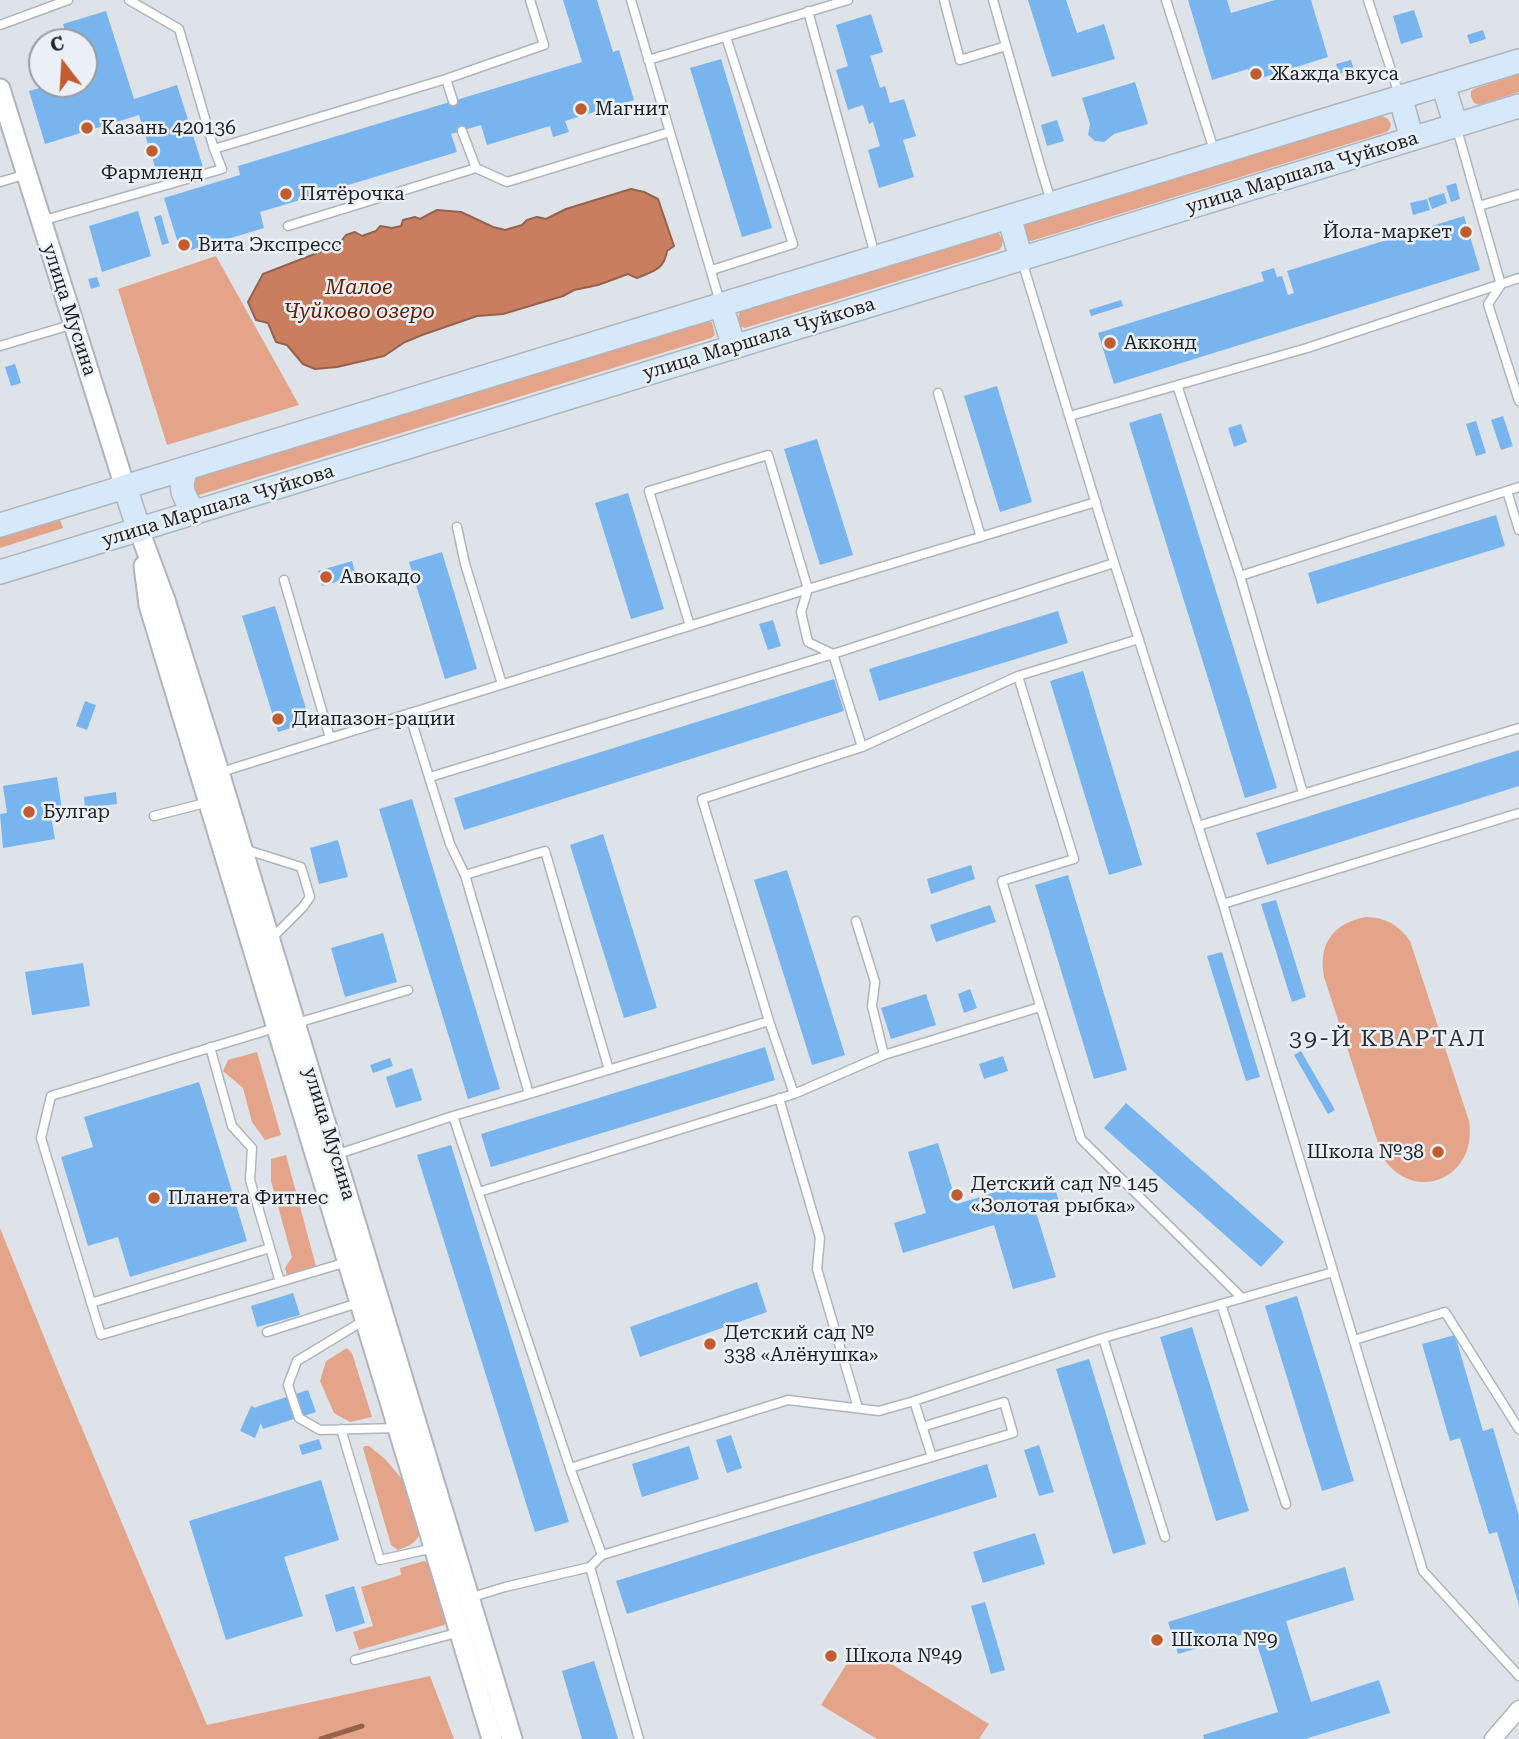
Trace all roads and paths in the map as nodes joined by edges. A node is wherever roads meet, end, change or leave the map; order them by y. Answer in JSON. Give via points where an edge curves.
{"nodes":[{"id":1,"x":68,"y":0,"type":"edge"},
{"id":2,"x":129,"y":0,"type":"edge"},
{"id":3,"x":530,"y":0,"type":"edge"},
{"id":4,"x":631,"y":0,"type":"edge"},
{"id":5,"x":848,"y":0,"type":"edge"},
{"id":6,"x":944,"y":0,"type":"edge"},
{"id":7,"x":993,"y":0,"type":"edge"},
{"id":8,"x":1166,"y":0,"type":"edge"},
{"id":9,"x":1368,"y":0,"type":"edge"},
{"id":10,"x":808,"y":11,"type":"junction"},
{"id":11,"x":0,"y":25,"type":"edge"},
{"id":12,"x":726,"y":37,"type":"junction"},
{"id":13,"x":1006,"y":46,"type":"junction"},
{"id":14,"x":649,"y":60,"type":"junction"},
{"id":15,"x":1519,"y":61,"type":"edge"},
{"id":16,"x":446,"y":79,"type":"junction"},
{"id":17,"x":1443,"y":84,"type":"junction"},
{"id":18,"x":0,"y":89,"type":"edge"},
{"id":19,"x":1400,"y":96,"type":"junction"},
{"id":20,"x":453,"y":101,"type":"dead end"},
{"id":21,"x":1519,"y":106,"type":"edge"},
{"id":22,"x":1456,"y":126,"type":"junction"},
{"id":23,"x":462,"y":131,"type":"dead end"},
{"id":24,"x":670,"y":132,"type":"junction"},
{"id":25,"x":1412,"y":139,"type":"junction"},
{"id":26,"x":214,"y":149,"type":"junction"},
{"id":27,"x":1215,"y":153,"type":"junction"},
{"id":28,"x":476,"y":168,"type":"junction"},
{"id":29,"x":27,"y":174,"type":"junction"},
{"id":30,"x":0,"y":183,"type":"edge"},
{"id":31,"x":1519,"y":194,"type":"edge"},
{"id":32,"x":1052,"y":203,"type":"junction"},
{"id":33,"x":1479,"y":206,"type":"junction"},
{"id":34,"x":1009,"y":217,"type":"junction"},
{"id":35,"x":41,"y":221,"type":"junction"},
{"id":36,"x":288,"y":226,"type":"dead end"},
{"id":37,"x":875,"y":258,"type":"junction"},
{"id":38,"x":1021,"y":258,"type":"junction"},
{"id":39,"x":712,"y":270,"type":"junction"},
{"id":40,"x":1519,"y":278,"type":"edge"},
{"id":41,"x":1501,"y":285,"type":"junction"},
{"id":42,"x":721,"y":304,"type":"junction"},
{"id":43,"x":74,"y":324,"type":"junction"},
{"id":44,"x":0,"y":346,"type":"edge"},
{"id":45,"x":734,"y":347,"type":"junction"},
{"id":46,"x":1178,"y":384,"type":"junction"},
{"id":47,"x":938,"y":393,"type":"dead end"},
{"id":48,"x":1519,"y":401,"type":"edge"},
{"id":49,"x":1070,"y":416,"type":"junction"},
{"id":50,"x":187,"y":468,"type":"junction"},
{"id":51,"x":125,"y":487,"type":"junction"},
{"id":52,"x":1519,"y":487,"type":"edge"},
{"id":53,"x":1507,"y":491,"type":"junction"},
{"id":54,"x":1096,"y":502,"type":"junction"},
{"id":55,"x":195,"y":513,"type":"junction"},
{"id":56,"x":0,"y":525,"type":"edge"},
{"id":57,"x":457,"y":527,"type":"dead end"},
{"id":58,"x":139,"y":530,"type":"junction"},
{"id":59,"x":1519,"y":530,"type":"edge"},
{"id":60,"x":981,"y":537,"type":"junction"},
{"id":61,"x":1114,"y":563,"type":"junction"},
{"id":62,"x":0,"y":572,"type":"edge"},
{"id":63,"x":1240,"y":576,"type":"junction"},
{"id":64,"x":284,"y":580,"type":"dead end"},
{"id":65,"x":808,"y":589,"type":"junction"},
{"id":66,"x":690,"y":626,"type":"junction"},
{"id":67,"x":1139,"y":639,"type":"junction"},
{"id":68,"x":833,"y":654,"type":"junction"},
{"id":69,"x":1018,"y":676,"type":"junction"},
{"id":70,"x":502,"y":684,"type":"junction"},
{"id":71,"x":409,"y":713,"type":"junction"},
{"id":72,"x":1519,"y":728,"type":"edge"},
{"id":73,"x":330,"y":738,"type":"junction"},
{"id":74,"x":862,"y":747,"type":"junction"},
{"id":75,"x":210,"y":775,"type":"junction"},
{"id":76,"x":430,"y":777,"type":"junction"},
{"id":77,"x":1303,"y":793,"type":"junction"},
{"id":78,"x":209,"y":802,"type":"junction"},
{"id":79,"x":1519,"y":813,"type":"edge"},
{"id":80,"x":154,"y":816,"type":"dead end"},
{"id":81,"x":1198,"y":826,"type":"junction"},
{"id":82,"x":242,"y":849,"type":"junction"},
{"id":83,"x":466,"y":875,"type":"junction"},
{"id":84,"x":1223,"y":904,"type":"junction"},
{"id":85,"x":856,"y":920,"type":"dead end"},
{"id":86,"x":270,"y":940,"type":"junction"},
{"id":87,"x":408,"y":990,"type":"dead end"},
{"id":88,"x":1040,"y":1007,"type":"junction"},
{"id":89,"x":769,"y":1021,"type":"junction"},
{"id":90,"x":286,"y":1025,"type":"junction"},
{"id":91,"x":210,"y":1047,"type":"junction"},
{"id":92,"x":884,"y":1055,"type":"junction"},
{"id":93,"x":609,"y":1070,"type":"junction"},
{"id":94,"x":529,"y":1094,"type":"junction"},
{"id":95,"x":794,"y":1094,"type":"junction"},
{"id":96,"x":779,"y":1098,"type":"junction"},
{"id":97,"x":453,"y":1116,"type":"junction"},
{"id":98,"x":327,"y":1158,"type":"junction"},
{"id":99,"x":479,"y":1192,"type":"junction"},
{"id":100,"x":270,"y":1248,"type":"junction"},
{"id":101,"x":349,"y":1262,"type":"junction"},
{"id":102,"x":1333,"y":1272,"type":"junction"},
{"id":103,"x":280,"y":1282,"type":"junction"},
{"id":104,"x":1242,"y":1298,"type":"junction"},
{"id":105,"x":91,"y":1303,"type":"junction"},
{"id":106,"x":1221,"y":1304,"type":"junction"},
{"id":107,"x":363,"y":1311,"type":"junction"},
{"id":108,"x":267,"y":1332,"type":"dead end"},
{"id":109,"x":1102,"y":1338,"type":"junction"},
{"id":110,"x":1354,"y":1339,"type":"junction"},
{"id":111,"x":914,"y":1401,"type":"junction"},
{"id":112,"x":858,"y":1408,"type":"junction"},
{"id":113,"x":922,"y":1427,"type":"junction"},
{"id":114,"x":399,"y":1428,"type":"junction"},
{"id":115,"x":341,"y":1429,"type":"junction"},
{"id":116,"x":1519,"y":1429,"type":"edge"},
{"id":117,"x":932,"y":1457,"type":"junction"},
{"id":118,"x":570,"y":1468,"type":"junction"},
{"id":119,"x":1286,"y":1504,"type":"dead end"},
{"id":120,"x":1165,"y":1537,"type":"dead end"},
{"id":121,"x":435,"y":1548,"type":"junction"},
{"id":122,"x":602,"y":1555,"type":"junction"},
{"id":123,"x":590,"y":1567,"type":"junction"},
{"id":124,"x":469,"y":1598,"type":"junction"},
{"id":125,"x":460,"y":1632,"type":"junction"},
{"id":126,"x":355,"y":1660,"type":"dead end"},
{"id":127,"x":1519,"y":1676,"type":"edge"},
{"id":128,"x":1519,"y":1709,"type":"edge"},
{"id":129,"x":492,"y":1739,"type":"edge"},
{"id":130,"x":512,"y":1739,"type":"edge"},
{"id":131,"x":639,"y":1739,"type":"edge"},
{"id":132,"x":1493,"y":1739,"type":"edge"}],
"edges":[{"from":1,"to":11,"type":"lane"},
{"from":2,"to":26,"type":"lane","via":[[179,29]]},
{"from":3,"to":16,"type":"lane","via":[[544,45]]},
{"from":4,"to":14,"type":"lane"},
{"from":5,"to":10,"type":"lane"},
{"from":6,"to":13,"type":"lane","via":[[960,60]]},
{"from":7,"to":13,"type":"lane"},
{"from":8,"to":27,"type":"lane"},
{"from":9,"to":19,"type":"lane"},
{"from":10,"to":12,"type":"lane"},
{"from":10,"to":37,"type":"lane"},
{"from":12,"to":14,"type":"lane"},
{"from":12,"to":39,"type":"lane","via":[[793,244]]},
{"from":13,"to":32,"type":"lane"},
{"from":14,"to":24,"type":"lane"},
{"from":15,"to":17,"type":"main road"},
{"from":16,"to":20,"type":"lane"},
{"from":16,"to":26,"type":"lane"},
{"from":17,"to":19,"type":"main road"},
{"from":17,"to":22,"type":"main road"},
{"from":18,"to":29,"type":"street","name":"улица Мусина"},
{"from":19,"to":25,"type":"main road"},
{"from":19,"to":27,"type":"main road"},
{"from":21,"to":22,"type":"main road","name":"улица Маршала Чуйкова"},
{"from":22,"to":25,"type":"main road","name":"улица Маршала Чуйкова"},
{"from":22,"to":33,"type":"lane"},
{"from":23,"to":28,"type":"lane"},
{"from":24,"to":28,"type":"lane","via":[[507,182]]},
{"from":24,"to":39,"type":"lane"},
{"from":25,"to":38,"type":"main road","name":"улица Маршала Чуйкова"},
{"from":26,"to":35,"type":"lane","via":[[222,169]]},
{"from":27,"to":32,"type":"main road"},
{"from":28,"to":36,"type":"lane"},
{"from":29,"to":30,"type":"lane"},
{"from":29,"to":35,"type":"street","name":"улица Мусина"},
{"from":31,"to":33,"type":"lane"},
{"from":32,"to":34,"type":"main road"},
{"from":33,"to":41,"type":"lane"},
{"from":34,"to":37,"type":"main road"},
{"from":34,"to":38,"type":"main road"},
{"from":35,"to":43,"type":"street","name":"улица Мусина"},
{"from":37,"to":42,"type":"main road"},
{"from":38,"to":45,"type":"main road","name":"улица Маршала Чуйкова"},
{"from":38,"to":49,"type":"lane"},
{"from":39,"to":42,"type":"lane"},
{"from":40,"to":41,"type":"lane"},
{"from":41,"to":46,"type":"lane"},
{"from":41,"to":48,"type":"lane","via":[[1488,304]]},
{"from":42,"to":45,"type":"main road"},
{"from":42,"to":50,"type":"main road"},
{"from":43,"to":44,"type":"lane"},
{"from":43,"to":51,"type":"street","name":"улица Мусина"},
{"from":45,"to":55,"type":"main road","name":"улица Маршала Чуйкова"},
{"from":46,"to":49,"type":"lane"},
{"from":46,"to":63,"type":"lane"},
{"from":47,"to":60,"type":"lane"},
{"from":49,"to":54,"type":"lane"},
{"from":50,"to":51,"type":"main road"},
{"from":50,"to":55,"type":"main road","via":[[182,489]]},
{"from":51,"to":56,"type":"main road"},
{"from":51,"to":58,"type":"main road","name":"улица Мусина"},
{"from":52,"to":53,"type":"lane"},
{"from":53,"to":59,"type":"lane"},
{"from":53,"to":63,"type":"lane"},
{"from":54,"to":60,"type":"lane"},
{"from":54,"to":61,"type":"lane"},
{"from":55,"to":58,"type":"main road","name":"улица Маршала Чуйкова"},
{"from":57,"to":70,"type":"lane"},
{"from":58,"to":62,"type":"main road","name":"улица Маршала Чуйкова"},
{"from":58,"to":75,"type":"street","name":"улица Мусина","via":[[149,605]]},
{"from":60,"to":65,"type":"lane"},
{"from":61,"to":67,"type":"lane"},
{"from":61,"to":68,"type":"lane"},
{"from":63,"to":77,"type":"lane"},
{"from":64,"to":73,"type":"lane"},
{"from":65,"to":66,"type":"lane"},
{"from":65,"to":66,"type":"lane","via":[[768,455],[649,491]]},
{"from":65,"to":68,"type":"lane","via":[[801,612],[808,642]]},
{"from":66,"to":70,"type":"lane"},
{"from":67,"to":69,"type":"lane"},
{"from":67,"to":81,"type":"lane"},
{"from":68,"to":74,"type":"lane"},
{"from":68,"to":76,"type":"lane"},
{"from":69,"to":74,"type":"lane"},
{"from":69,"to":88,"type":"lane","via":[[1074,859],[1002,881]]},
{"from":70,"to":71,"type":"lane"},
{"from":71,"to":73,"type":"lane"},
{"from":71,"to":76,"type":"lane"},
{"from":72,"to":77,"type":"lane"},
{"from":73,"to":75,"type":"lane"},
{"from":74,"to":89,"type":"lane","via":[[702,799]]},
{"from":75,"to":78,"type":"street","name":"улица Мусина"},
{"from":75,"to":82,"type":"street","name":"улица Мусина"},
{"from":76,"to":83,"type":"lane","via":[[450,844]]},
{"from":77,"to":81,"type":"lane"},
{"from":78,"to":80,"type":"lane"},
{"from":78,"to":90,"type":"street","name":"улица Мусина"},
{"from":79,"to":84,"type":"lane"},
{"from":81,"to":84,"type":"lane"},
{"from":82,"to":86,"type":"street","name":"улица Мусина"},
{"from":82,"to":86,"type":"lane","via":[[301,867],[310,897]]},
{"from":83,"to":93,"type":"lane","via":[[545,851]]},
{"from":83,"to":94,"type":"lane"},
{"from":84,"to":102,"type":"lane"},
{"from":85,"to":92,"type":"lane","via":[[875,982],[872,1006]]},
{"from":86,"to":90,"type":"street","name":"улица Мусина"},
{"from":87,"to":90,"type":"lane"},
{"from":88,"to":92,"type":"lane"},
{"from":88,"to":104,"type":"lane","via":[[1081,1139]]},
{"from":89,"to":93,"type":"lane"},
{"from":89,"to":95,"type":"lane"},
{"from":90,"to":91,"type":"lane"},
{"from":90,"to":98,"type":"street","name":"улица Мусина"},
{"from":91,"to":100,"type":"lane","via":[[232,1126],[252,1148],[250,1180]]},
{"from":91,"to":105,"type":"lane","via":[[51,1096],[41,1138]]},
{"from":92,"to":95,"type":"lane"},
{"from":93,"to":94,"type":"lane"},
{"from":94,"to":97,"type":"lane"},
{"from":95,"to":96,"type":"lane"},
{"from":96,"to":99,"type":"lane"},
{"from":96,"to":112,"type":"lane","via":[[820,1238],[817,1269]]},
{"from":97,"to":98,"type":"lane"},
{"from":97,"to":99,"type":"lane"},
{"from":98,"to":101,"type":"street","name":"улица Мусина"},
{"from":98,"to":124,"type":"street","name":"улица Мусина"},
{"from":99,"to":118,"type":"lane"},
{"from":100,"to":103,"type":"lane"},
{"from":100,"to":105,"type":"lane"},
{"from":101,"to":103,"type":"lane"},
{"from":101,"to":107,"type":"street","name":"улица Мусина"},
{"from":102,"to":104,"type":"lane"},
{"from":102,"to":110,"type":"lane"},
{"from":103,"to":105,"type":"lane","via":[[101,1335]]},
{"from":104,"to":106,"type":"lane"},
{"from":106,"to":109,"type":"lane"},
{"from":106,"to":119,"type":"lane"},
{"from":107,"to":108,"type":"lane"},
{"from":107,"to":114,"type":"street","name":"улица Мусина"},
{"from":107,"to":115,"type":"lane","via":[[297,1361],[288,1385],[299,1418],[320,1430]]},
{"from":109,"to":111,"type":"lane"},
{"from":109,"to":120,"type":"lane"},
{"from":110,"to":116,"type":"lane","via":[[1445,1312]]},
{"from":110,"to":127,"type":"lane","via":[[1423,1571]]},
{"from":111,"to":112,"type":"lane","via":[[879,1411]]},
{"from":111,"to":113,"type":"lane"},
{"from":112,"to":118,"type":"lane","via":[[788,1400]]},
{"from":113,"to":117,"type":"lane"},
{"from":113,"to":117,"type":"lane","via":[[1004,1402],[1013,1433]]},
{"from":114,"to":115,"type":"lane"},
{"from":114,"to":121,"type":"street","name":"улица Мусина"},
{"from":115,"to":121,"type":"lane","via":[[380,1560]]},
{"from":117,"to":122,"type":"lane"},
{"from":118,"to":122,"type":"lane"},
{"from":121,"to":125,"type":"street","name":"улица Мусина"},
{"from":122,"to":123,"type":"lane"},
{"from":123,"to":124,"type":"lane"},
{"from":123,"to":131,"type":"lane"},
{"from":124,"to":130,"type":"street","name":"улица Мусина"},
{"from":125,"to":126,"type":"lane"},
{"from":125,"to":129,"type":"street","name":"улица Мусина"},
{"from":128,"to":132,"type":"street"}]}
